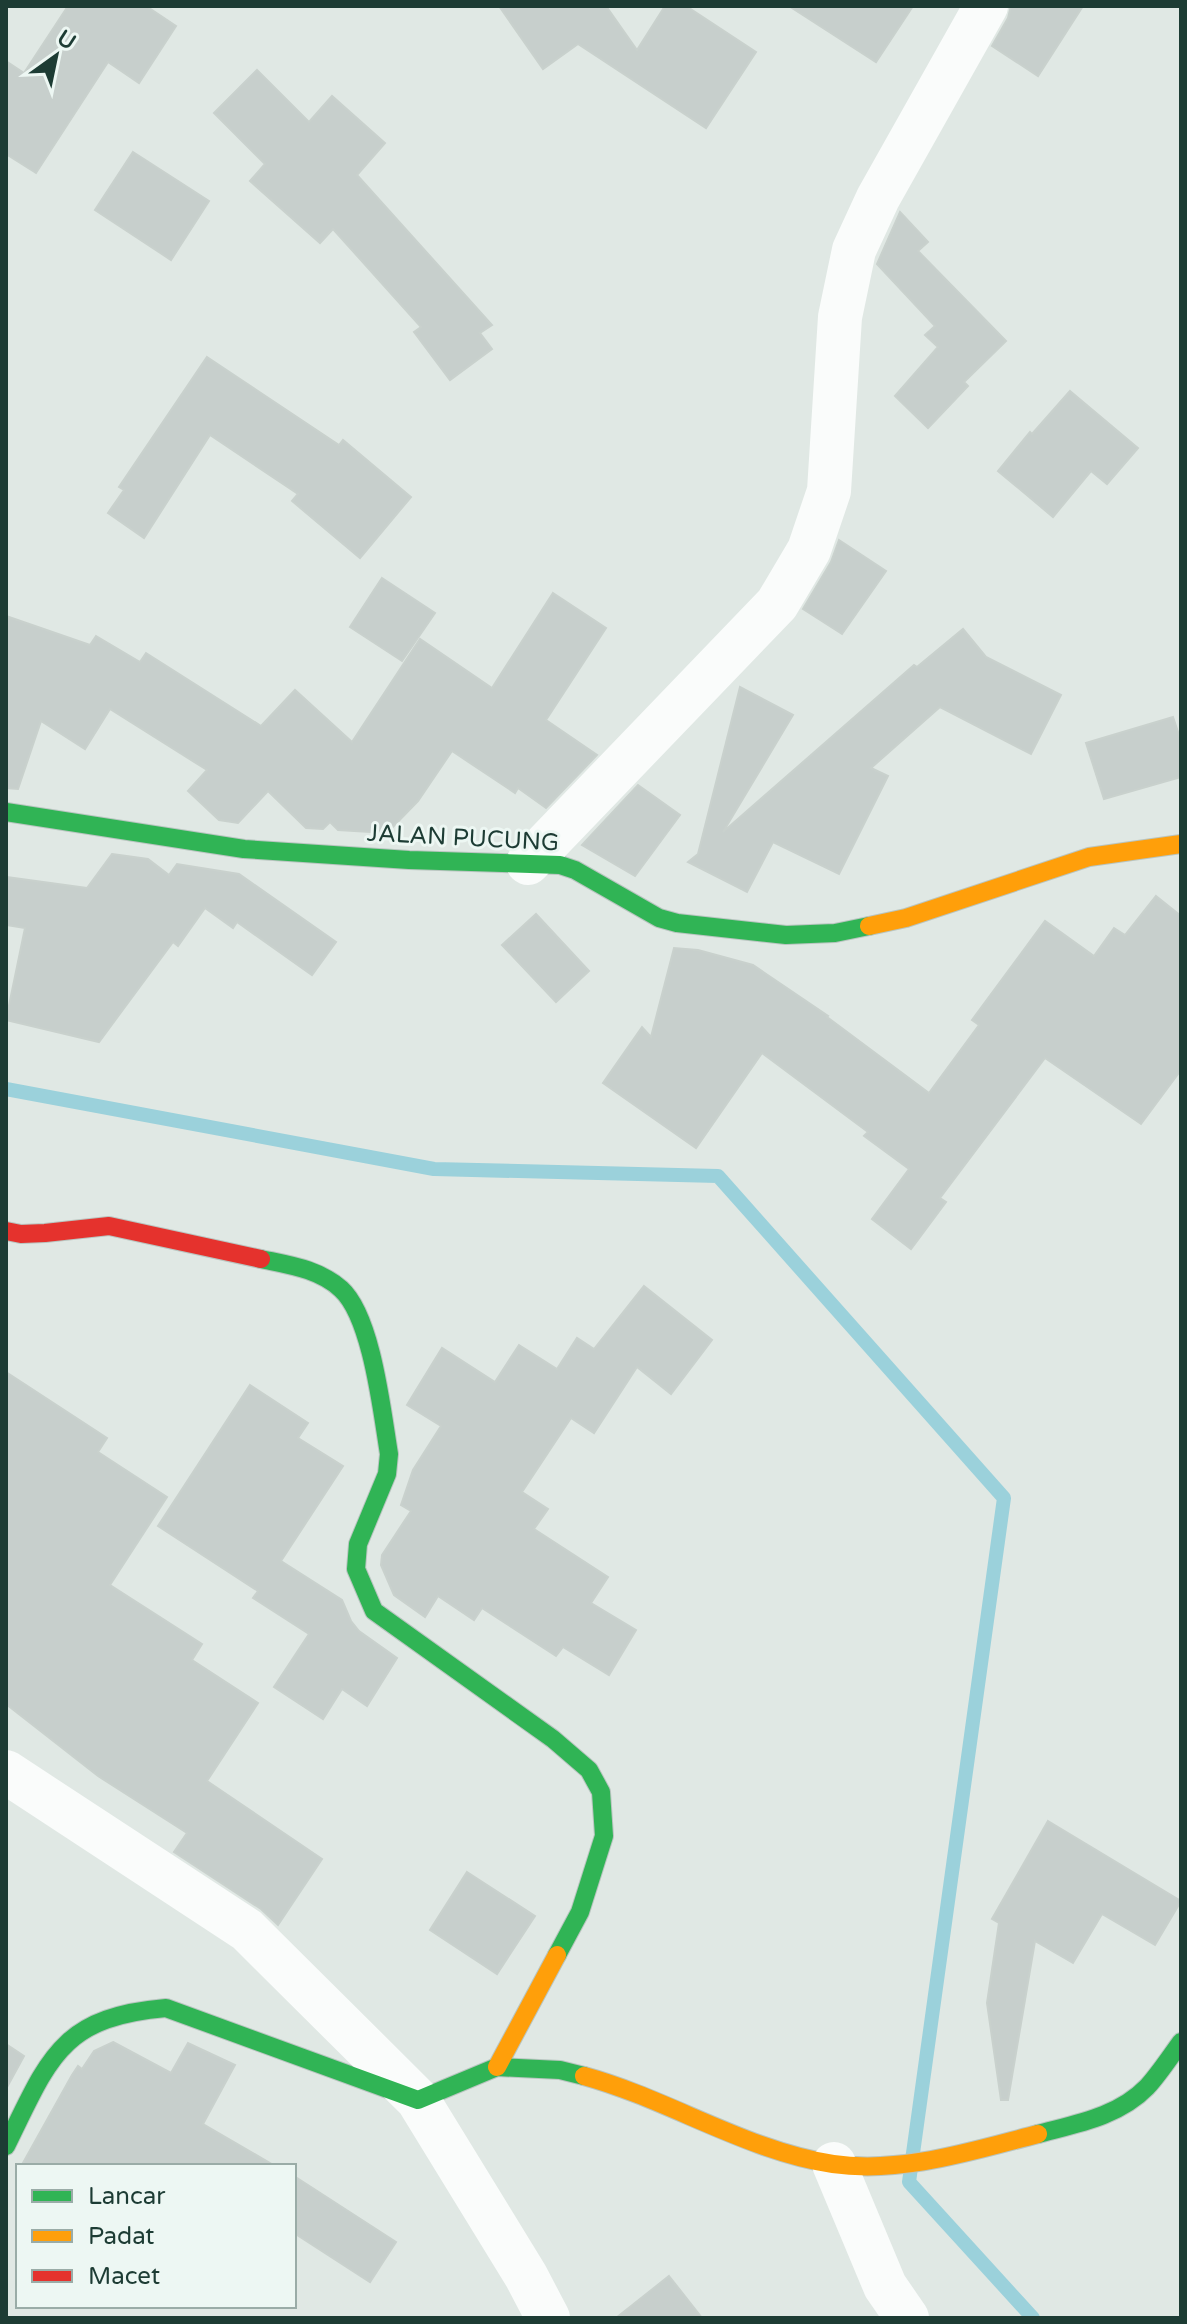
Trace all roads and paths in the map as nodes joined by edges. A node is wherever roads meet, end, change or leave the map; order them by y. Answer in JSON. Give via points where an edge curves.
{"nodes":[{"id":1,"x":986,"y":6,"type":"edge"},
{"id":2,"x":6,"y":812,"type":"edge"},
{"id":3,"x":1181,"y":844,"type":"edge"},
{"id":4,"x":528,"y":863,"type":"junction"},
{"id":5,"x":6,"y":1231,"type":"edge"},
{"id":6,"x":6,"y":1772,"type":"edge"},
{"id":7,"x":1181,"y":2042,"type":"edge"},
{"id":8,"x":497,"y":2067,"type":"junction"},
{"id":9,"x":418,"y":2100,"type":"junction"},
{"id":10,"x":6,"y":2146,"type":"edge"},
{"id":11,"x":834,"y":2164,"type":"junction"},
{"id":12,"x":548,"y":2318,"type":"edge"},
{"id":13,"x":907,"y":2318,"type":"edge"}],
"edges":[{"from":1,"to":4,"type":"street","via":[[854,250],[840,317],[829,491],[809,550],[777,604]]},
{"from":2,"to":4,"type":"street","name":"JALAN PUCUNG","via":[[244,849]]},
{"from":3,"to":4,"type":"street","name":"JALAN PUCUNG","via":[[1089,857],[906,918],[835,933],[786,935],[677,923],[640,909],[575,870]]},
{"from":5,"to":8,"type":"street","via":[[109,1226],[308,1269],[342,1290],[362,1320],[389,1454],[387,1474],[358,1544],[356,1569],[374,1611],[553,1739],[589,1770],[601,1792],[604,1836],[580,1912]]},
{"from":6,"to":9,"type":"street","via":[[247,1930]]},
{"from":7,"to":11,"type":"street","via":[[1146,2088],[1100,2117],[964,2153],[887,2166]]},
{"from":8,"to":9,"type":"street"},
{"from":8,"to":11,"type":"street","via":[[560,2070],[590,2078],[790,2154]]},
{"from":9,"to":10,"type":"street","via":[[166,2008],[134,2008],[104,2016],[63,2046],[42,2074]]},
{"from":9,"to":12,"type":"street"},
{"from":11,"to":13,"type":"street","via":[[885,2286]]}]}
